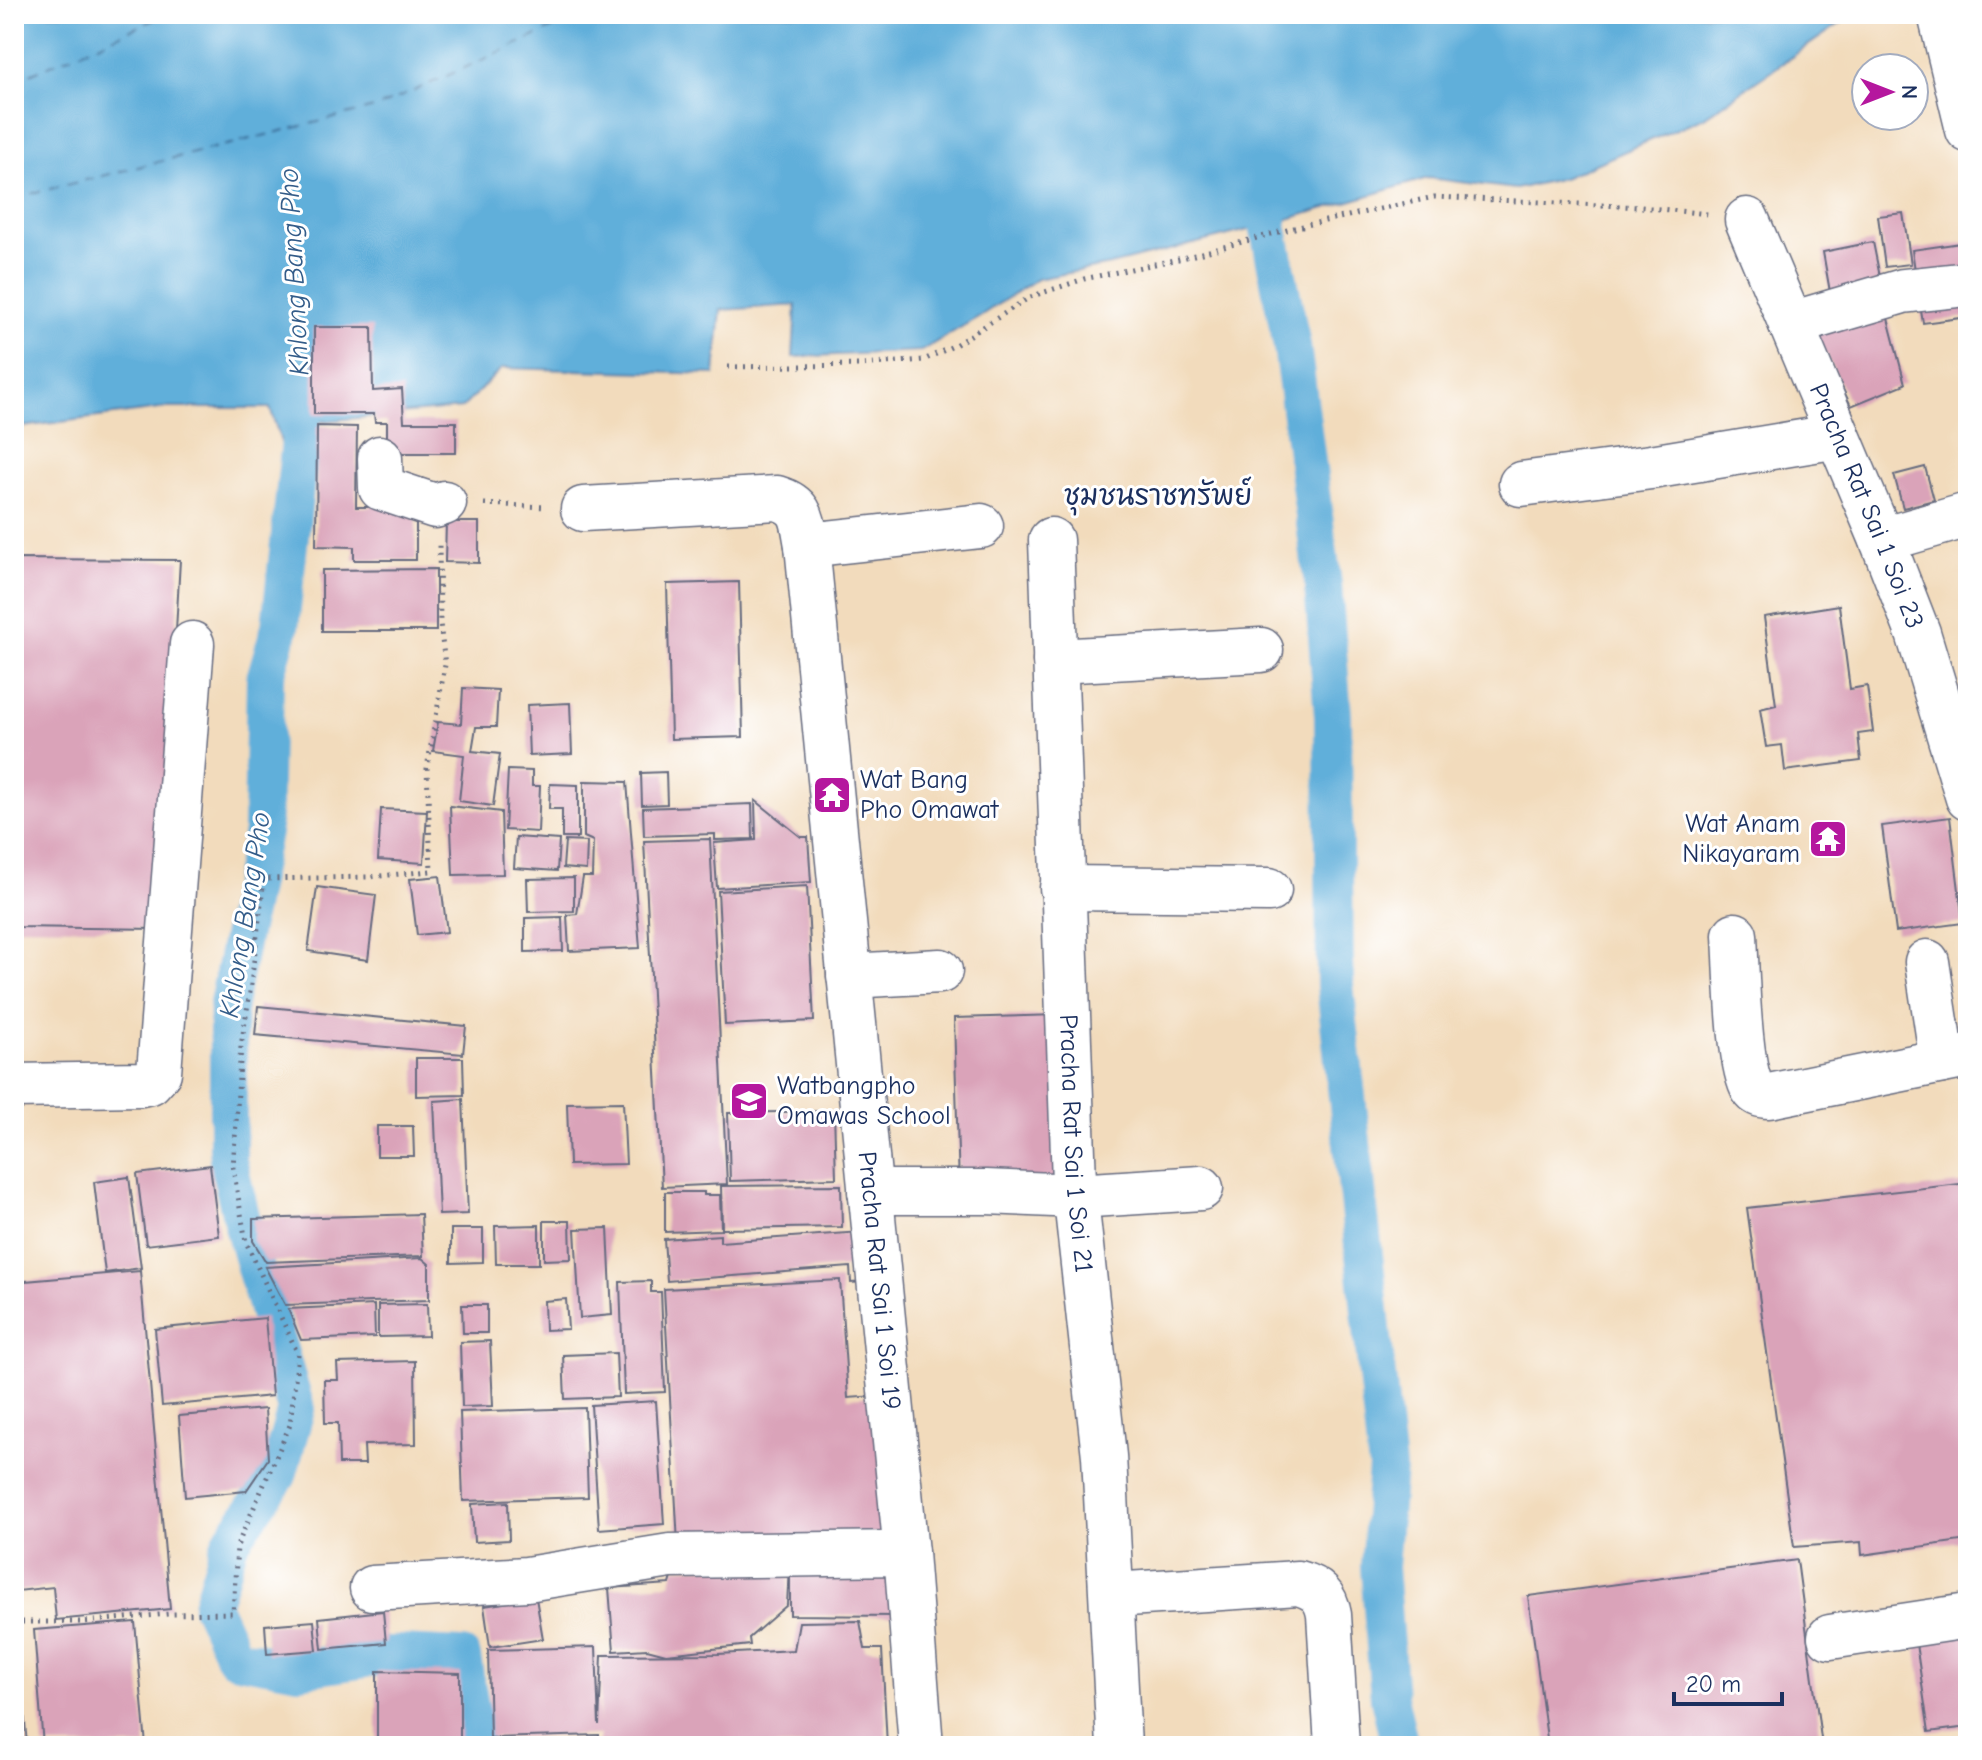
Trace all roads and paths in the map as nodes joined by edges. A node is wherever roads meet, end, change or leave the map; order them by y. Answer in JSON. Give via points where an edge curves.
{"nodes":[{"id":1,"x":1940,"y":14,"type":"edge"},
{"id":2,"x":1968,"y":130,"type":"edge"},
{"id":3,"x":1747,"y":220,"type":"joint"},
{"id":4,"x":1968,"y":284,"type":"edge"},
{"id":5,"x":1791,"y":324,"type":"junction"},
{"id":6,"x":728,"y":367,"type":"dead end"},
{"id":7,"x":1838,"y":436,"type":"junction"},
{"id":8,"x":380,"y":458,"type":"dead end"},
{"id":9,"x":1521,"y":484,"type":"dead end"},
{"id":10,"x":444,"y":503,"type":"junction"},
{"id":11,"x":583,"y":509,"type":"joint"},
{"id":12,"x":1968,"y":515,"type":"edge"},
{"id":13,"x":981,"y":526,"type":"dead end"},
{"id":14,"x":1051,"y":540,"type":"dead end"},
{"id":15,"x":1882,"y":540,"type":"junction"},
{"id":16,"x":807,"y":545,"type":"junction"},
{"id":17,"x":192,"y":644,"type":"dead end"},
{"id":18,"x":1261,"y":650,"type":"dead end"},
{"id":19,"x":1055,"y":661,"type":"junction"},
{"id":20,"x":1968,"y":798,"type":"edge"},
{"id":21,"x":1062,"y":888,"type":"junction"},
{"id":22,"x":1269,"y":890,"type":"dead end"},
{"id":23,"x":1735,"y":935,"type":"dead end"},
{"id":24,"x":1927,"y":962,"type":"dead end"},
{"id":25,"x":940,"y":971,"type":"dead end"},
{"id":26,"x":849,"y":976,"type":"junction"},
{"id":27,"x":1955,"y":1058,"type":"edge"},
{"id":28,"x":14,"y":1086,"type":"edge"},
{"id":29,"x":1201,"y":1188,"type":"dead end"},
{"id":30,"x":870,"y":1192,"type":"junction"},
{"id":31,"x":1076,"y":1196,"type":"junction"},
{"id":32,"x":906,"y":1553,"type":"junction"},
{"id":33,"x":372,"y":1588,"type":"dead end"},
{"id":34,"x":1112,"y":1595,"type":"junction"},
{"id":35,"x":1968,"y":1616,"type":"edge"},
{"id":36,"x":14,"y":1622,"type":"edge"},
{"id":37,"x":1830,"y":1637,"type":"dead end"},
{"id":38,"x":921,"y":1746,"type":"edge"},
{"id":39,"x":1119,"y":1746,"type":"edge"},
{"id":40,"x":1337,"y":1746,"type":"edge"}],
"edges":[{"from":1,"to":2,"type":"street"},
{"from":3,"to":5,"type":"street","name":"Pracha Rat Sai 1 Soi 23"},
{"from":3,"to":6,"type":"path","via":[[1641,207],[1434,197],[1084,279],[1030,297],[924,360]]},
{"from":4,"to":5,"type":"street","via":[[1903,291]]},
{"from":5,"to":7,"type":"street","name":"Pracha Rat Sai 1 Soi 23"},
{"from":7,"to":9,"type":"street"},
{"from":7,"to":15,"type":"street","name":"Pracha Rat Sai 1 Soi 23"},
{"from":8,"to":10,"type":"street","via":[[381,488],[435,506]]},
{"from":10,"to":11,"type":"path"},
{"from":10,"to":36,"type":"path","via":[[438,557],[445,665],[427,768],[431,871],[264,879],[241,1046],[233,1168],[246,1242],[298,1354],[290,1425],[237,1546],[233,1613]]},
{"from":11,"to":16,"type":"street","name":"Pracha Rat Sai 1 Soi 19","via":[[777,498],[793,503],[802,516]]},
{"from":12,"to":15,"type":"street"},
{"from":13,"to":16,"type":"street"},
{"from":14,"to":19,"type":"street","name":"Pracha Rat Sai 1 Soi 21"},
{"from":15,"to":20,"type":"street","name":"Pracha Rat Sai 1 Soi 23","via":[[1918,633]]},
{"from":16,"to":26,"type":"street","name":"Pracha Rat Sai 1 Soi 19"},
{"from":17,"to":28,"type":"street","via":[[159,1072],[141,1084]]},
{"from":18,"to":19,"type":"street"},
{"from":19,"to":21,"type":"street","name":"Pracha Rat Sai 1 Soi 21"},
{"from":21,"to":22,"type":"street"},
{"from":21,"to":31,"type":"street","name":"Pracha Rat Sai 1 Soi 21"},
{"from":23,"to":27,"type":"street","via":[[1747,1072],[1760,1096]]},
{"from":24,"to":27,"type":"street"},
{"from":25,"to":26,"type":"street"},
{"from":26,"to":30,"type":"street","name":"Pracha Rat Sai 1 Soi 19"},
{"from":29,"to":31,"type":"street"},
{"from":30,"to":31,"type":"street"},
{"from":30,"to":32,"type":"street","name":"Pracha Rat Sai 1 Soi 19"},
{"from":31,"to":34,"type":"street","name":"Pracha Rat Sai 1 Soi 21","via":[[1104,1456]]},
{"from":32,"to":33,"type":"street","via":[[670,1556],[527,1579]]},
{"from":32,"to":38,"type":"street","name":"Pracha Rat Sai 1 Soi 19"},
{"from":34,"to":39,"type":"street","name":"Pracha Rat Sai 1 Soi 21"},
{"from":34,"to":40,"type":"street","via":[[1298,1583],[1320,1592],[1329,1615]]},
{"from":35,"to":37,"type":"street"}]}
